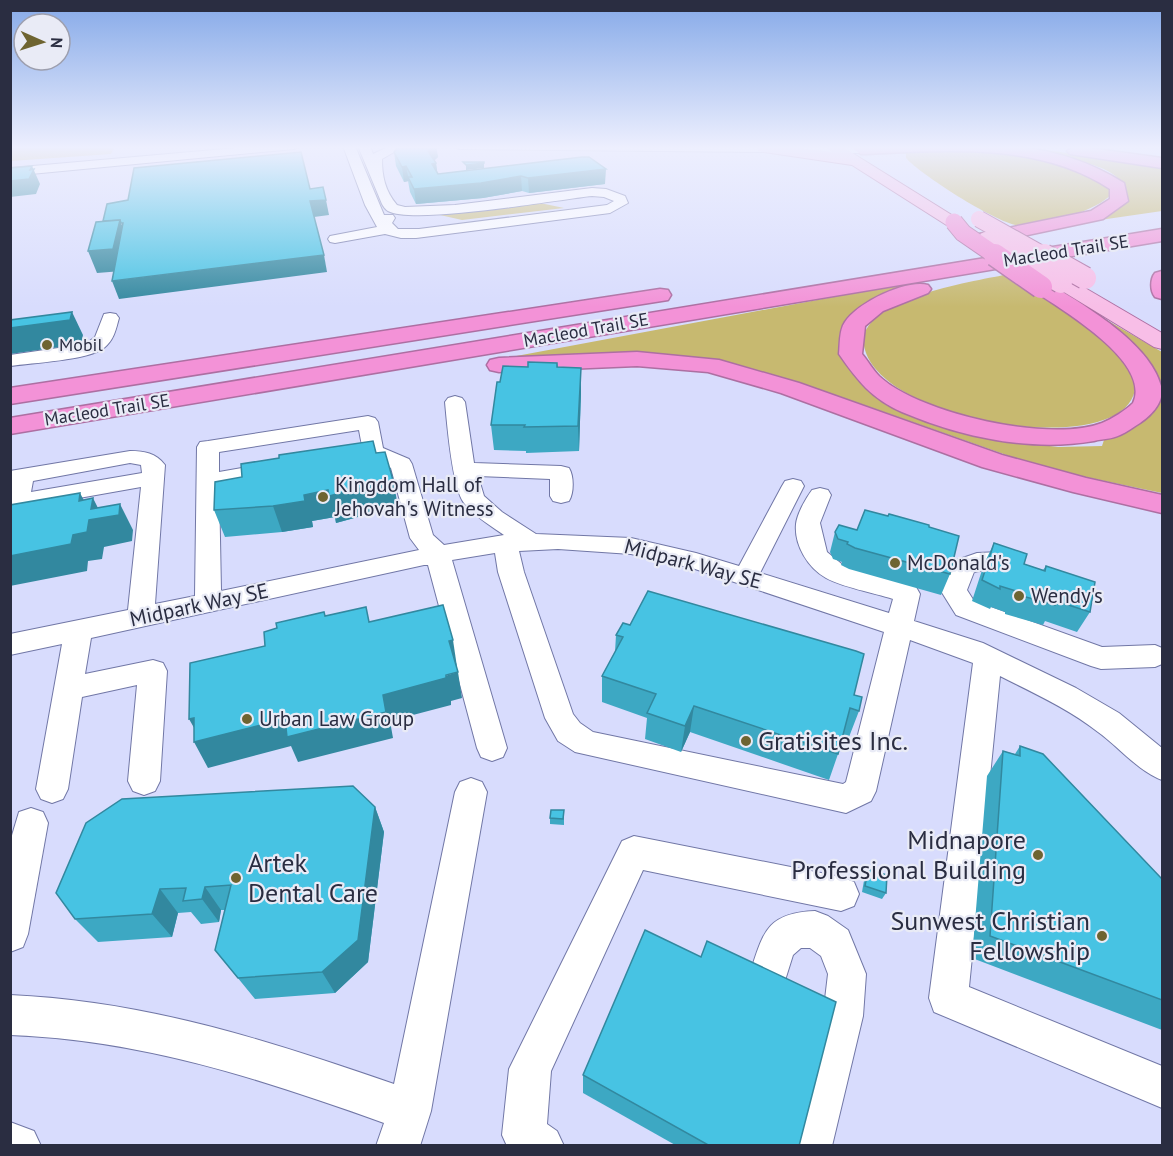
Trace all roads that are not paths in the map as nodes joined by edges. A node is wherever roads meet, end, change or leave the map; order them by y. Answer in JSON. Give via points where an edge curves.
{"nodes":[{"id":1,"x":371,"y":200,"type":"edge"},
{"id":2,"x":387,"y":200,"type":"edge"},
{"id":3,"x":501,"y":200,"type":"edge"},
{"id":4,"x":618,"y":200,"type":"edge"},
{"id":5,"x":923,"y":200,"type":"edge"},
{"id":6,"x":952,"y":200,"type":"edge"},
{"id":7,"x":1119,"y":200,"type":"edge"},
{"id":8,"x":426,"y":212,"type":"junction"},
{"id":9,"x":954,"y":222,"type":"joint"},
{"id":10,"x":1115,"y":223,"type":"dead end"},
{"id":11,"x":388,"y":229,"type":"junction"},
{"id":12,"x":1152,"y":237,"type":"edge"},
{"id":13,"x":335,"y":239,"type":"dead end"},
{"id":14,"x":1162,"y":277,"type":"edge"},
{"id":15,"x":1051,"y":285,"type":"junction"},
{"id":16,"x":682,"y":291,"type":"dead end"},
{"id":17,"x":1162,"y":293,"type":"edge"},
{"id":18,"x":110,"y":318,"type":"dead end"},
{"id":19,"x":1162,"y":322,"type":"edge"},
{"id":20,"x":1162,"y":342,"type":"edge"},
{"id":21,"x":356,"y":343,"type":"junction"},
{"id":22,"x":10,"y":361,"type":"edge"},
{"id":23,"x":10,"y":380,"type":"edge"},
{"id":24,"x":291,"y":380,"type":"junction"},
{"id":25,"x":10,"y":396,"type":"edge"},
{"id":26,"x":455,"y":402,"type":"dead end"},
{"id":27,"x":10,"y":426,"type":"edge"},
{"id":28,"x":373,"y":451,"type":"junction"},
{"id":29,"x":351,"y":455,"type":"edge"},
{"id":30,"x":295,"y":465,"type":"edge"},
{"id":31,"x":465,"y":469,"type":"junction"},
{"id":32,"x":17,"y":477,"type":"edge"},
{"id":33,"x":207,"y":481,"type":"junction"},
{"id":34,"x":794,"y":486,"type":"dead end"},
{"id":35,"x":561,"y":496,"type":"dead end"},
{"id":36,"x":828,"y":497,"type":"dead end"},
{"id":37,"x":1162,"y":504,"type":"edge"},
{"id":38,"x":518,"y":542,"type":"junction"},
{"id":39,"x":438,"y":554,"type":"junction"},
{"id":40,"x":1000,"y":560,"type":"edge"},
{"id":41,"x":746,"y":576,"type":"junction"},
{"id":42,"x":208,"y":603,"type":"junction"},
{"id":43,"x":141,"y":617,"type":"junction"},
{"id":44,"x":900,"y":626,"type":"junction"},
{"id":45,"x":78,"y":630,"type":"junction"},
{"id":46,"x":10,"y":645,"type":"edge"},
{"id":47,"x":1155,"y":656,"type":"dead end"},
{"id":48,"x":988,"y":657,"type":"junction"},
{"id":49,"x":67,"y":689,"type":"junction"},
{"id":50,"x":492,"y":748,"type":"dead end"},
{"id":51,"x":1162,"y":766,"type":"edge"},
{"id":52,"x":144,"y":781,"type":"dead end"},
{"id":53,"x":52,"y":789,"type":"dead end"},
{"id":54,"x":471,"y":792,"type":"dead end"},
{"id":55,"x":31,"y":823,"type":"dead end"},
{"id":56,"x":841,"y":894,"type":"dead end"},
{"id":57,"x":10,"y":934,"type":"edge"},
{"id":58,"x":768,"y":976,"type":"edge"},
{"id":59,"x":10,"y":1015,"type":"edge"},
{"id":60,"x":1162,"y":1087,"type":"edge"},
{"id":61,"x":404,"y":1128,"type":"edge"},
{"id":62,"x":10,"y":1144,"type":"edge"},
{"id":63,"x":18,"y":1146,"type":"edge"},
{"id":64,"x":542,"y":1146,"type":"edge"},
{"id":65,"x":810,"y":1146,"type":"edge"}],
"edges":[{"from":1,"to":11,"type":"street"},
{"from":2,"to":8,"type":"street","via":[[391,207]]},
{"from":3,"to":8,"type":"street"},
{"from":4,"to":11,"type":"street","via":[[619,206],[610,209],[419,233]]},
{"from":5,"to":9,"type":"main road"},
{"from":6,"to":19,"type":"main road","bridge":true},
{"from":7,"to":10,"type":"highway","name":"Macleod Trail SE","via":[[1097,215],[967,242],[956,248]]},
{"from":8,"to":11,"type":"street","via":[[389,218],[385,224]]},
{"from":9,"to":15,"type":"highway","bridge":true,"via":[[963,233]]},
{"from":11,"to":13,"type":"street"},
{"from":12,"to":15,"type":"highway","via":[[900,296],[869,311],[855,325],[849,340],[852,356],[880,389],[909,406],[984,431],[1064,438],[1112,429],[1134,418],[1149,395],[1148,379],[1139,364]]},
{"from":12,"to":24,"type":"highway","name":"Macleod Trail SE"},
{"from":14,"to":17,"type":"highway"},
{"from":15,"to":20,"type":"main road"},
{"from":16,"to":21,"type":"highway","name":"Macleod Trail SE"},
{"from":18,"to":22,"type":"street","via":[[106,337],[97,346]]},
{"from":21,"to":23,"type":"highway","via":[[310,343]]},
{"from":21,"to":25,"type":"highway","name":"Macleod Trail SE"},
{"from":24,"to":27,"type":"highway","name":"Macleod Trail SE"},
{"from":24,"to":37,"type":"highway","via":[[637,359],[710,365],[790,388],[992,461]]},
{"from":26,"to":31,"type":"street"},
{"from":28,"to":29,"type":"street"},
{"from":28,"to":33,"type":"street","via":[[368,422],[208,447]]},
{"from":28,"to":39,"type":"street","via":[[401,464],[422,538]]},
{"from":30,"to":33,"type":"street"},
{"from":31,"to":35,"type":"street","via":[[561,473]]},
{"from":31,"to":38,"type":"street","via":[[473,499]]},
{"from":32,"to":43,"type":"street","via":[[142,457],[154,465]]},
{"from":33,"to":42,"type":"street"},
{"from":34,"to":41,"type":"street"},
{"from":36,"to":44,"type":"street","via":[[808,523],[813,551],[835,572],[907,594]]},
{"from":38,"to":39,"type":"street","name":"Midpark Way SE"},
{"from":38,"to":41,"type":"street","name":"Midpark Way SE","via":[[586,541],[631,546]]},
{"from":38,"to":44,"type":"street","via":[[511,572],[568,732],[586,742],[846,800],[860,791]]},
{"from":39,"to":42,"type":"street","name":"Midpark Way SE"},
{"from":39,"to":50,"type":"street"},
{"from":40,"to":47,"type":"street","via":[[977,561],[963,567],[954,591],[965,608],[1101,658]]},
{"from":41,"to":44,"type":"street","name":"Midpark Way SE"},
{"from":42,"to":43,"type":"street","name":"Midpark Way SE"},
{"from":43,"to":45,"type":"street","name":"Midpark Way SE"},
{"from":44,"to":48,"type":"street","name":"Midpark Way SE"},
{"from":45,"to":46,"type":"street","name":"Midpark Way SE"},
{"from":45,"to":49,"type":"street"},
{"from":48,"to":51,"type":"street","name":"Midpark Way SE","via":[[1108,722]]},
{"from":48,"to":60,"type":"street","via":[[948,998]]},
{"from":49,"to":52,"type":"street","via":[[153,671]]},
{"from":49,"to":53,"type":"street"},
{"from":54,"to":61,"type":"street"},
{"from":55,"to":57,"type":"street"},
{"from":56,"to":64,"type":"street","via":[[633,852],[530,1069],[524,1135]]},
{"from":58,"to":65,"type":"street","via":[[778,944],[794,930],[815,928],[835,943],[847,974],[843,1016]]},
{"from":59,"to":61,"type":"street","via":[[75,1019],[154,1032],[317,1078]]},
{"from":62,"to":63,"type":"street"}]}
